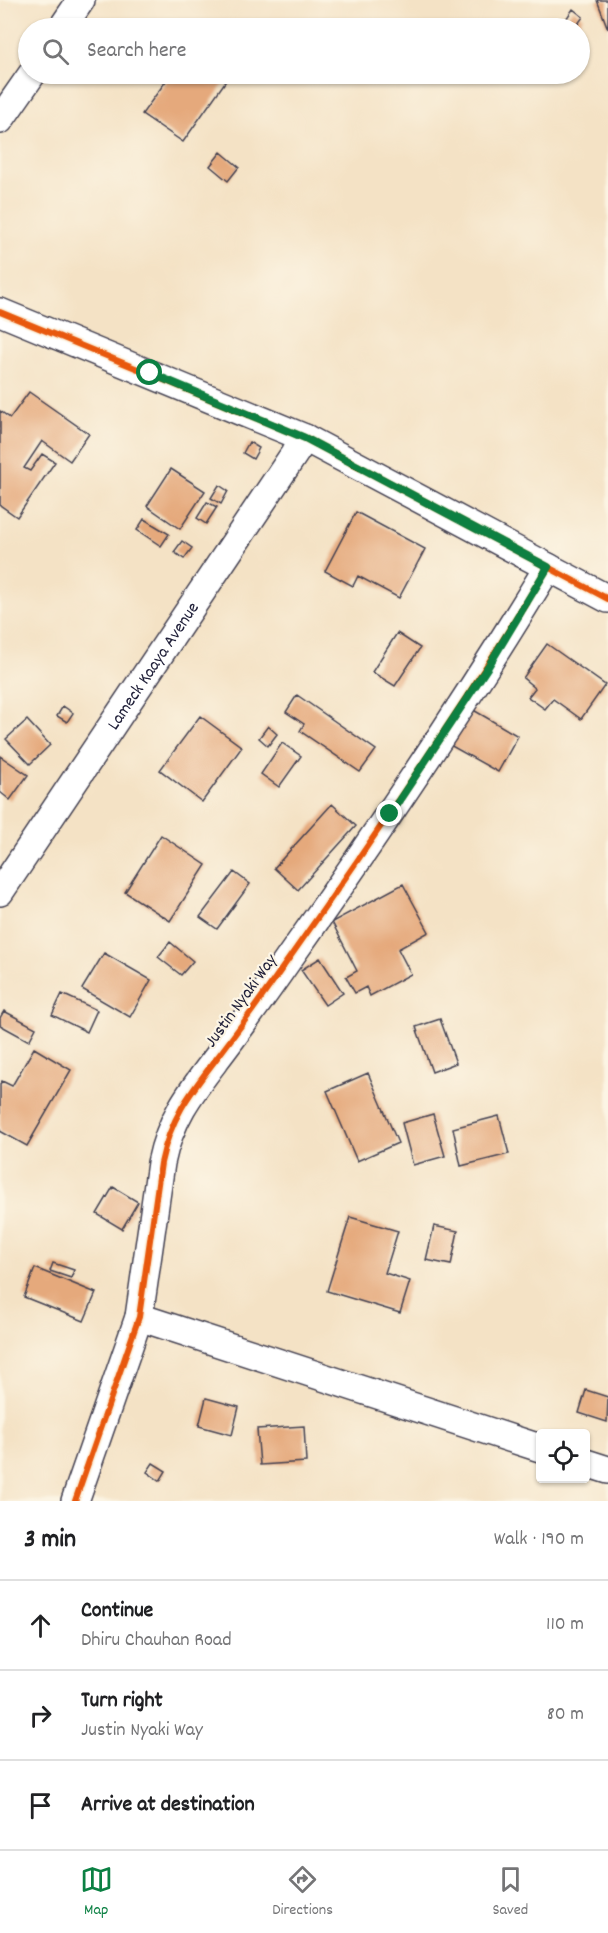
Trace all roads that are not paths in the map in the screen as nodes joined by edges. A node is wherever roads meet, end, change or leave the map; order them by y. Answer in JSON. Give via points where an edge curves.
{"nodes":[{"id":1,"x":81,"y":0,"type":"edge"},
{"id":2,"x":69,"y":18,"type":"edge"},
{"id":3,"x":25,"y":84,"type":"edge"},
{"id":4,"x":0,"y":120,"type":"edge"},
{"id":5,"x":0,"y":312,"type":"edge"},
{"id":6,"x":305,"y":438,"type":"junction"},
{"id":7,"x":548,"y":567,"type":"junction"},
{"id":8,"x":607,"y":596,"type":"edge"},
{"id":9,"x":0,"y":892,"type":"edge"},
{"id":10,"x":139,"y":1317,"type":"junction"},
{"id":11,"x":536,"y":1447,"type":"edge"},
{"id":12,"x":590,"y":1465,"type":"edge"},
{"id":13,"x":608,"y":1470,"type":"edge"},
{"id":14,"x":75,"y":1501,"type":"edge"}],
"edges":[{"from":1,"to":2,"type":"street"},
{"from":3,"to":4,"type":"street"},
{"from":5,"to":6,"type":"street"},
{"from":6,"to":7,"type":"street"},
{"from":6,"to":9,"type":"street","name":"Lameck Kaaya Avenue"},
{"from":7,"to":8,"type":"street"},
{"from":7,"to":10,"type":"street","name":"Justin Nyaki Way","via":[[489,665],[390,814],[192,1089],[174,1120],[161,1163]]},
{"from":10,"to":11,"type":"street"},
{"from":10,"to":14,"type":"street","name":"Justin Nyaki Way"},
{"from":12,"to":13,"type":"street"}]}
